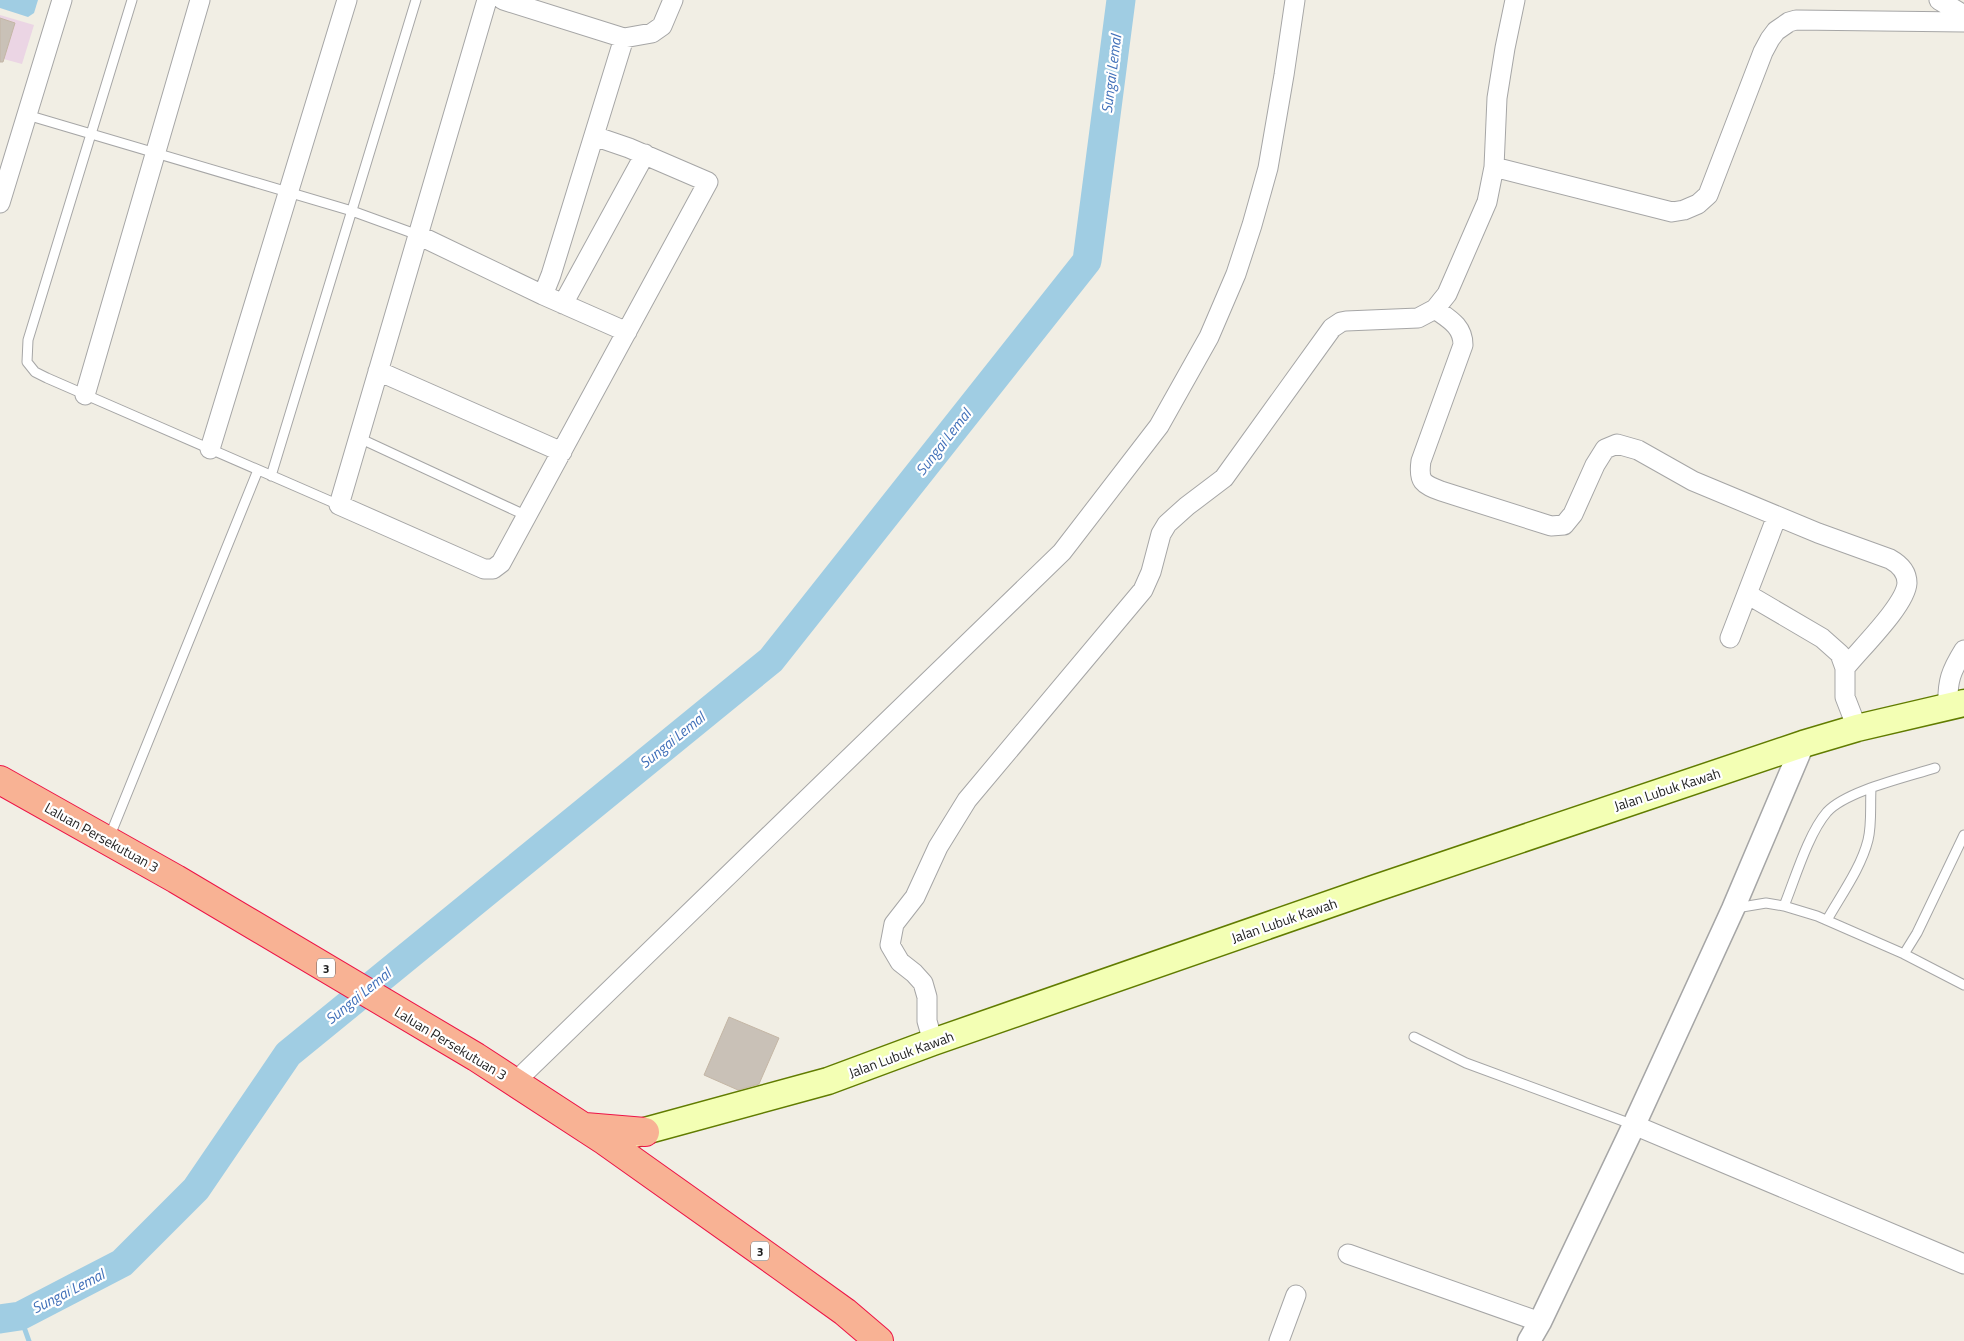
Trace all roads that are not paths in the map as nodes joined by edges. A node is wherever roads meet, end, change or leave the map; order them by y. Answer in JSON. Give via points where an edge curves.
{"nodes":[{"id":1,"x":62,"y":0,"type":"edge"},
{"id":2,"x":132,"y":0,"type":"edge"},
{"id":3,"x":200,"y":0,"type":"edge"},
{"id":4,"x":347,"y":0,"type":"edge"},
{"id":5,"x":416,"y":0,"type":"edge"},
{"id":6,"x":487,"y":0,"type":"edge"},
{"id":7,"x":502,"y":0,"type":"edge"},
{"id":8,"x":673,"y":0,"type":"edge"},
{"id":9,"x":1295,"y":0,"type":"edge"},
{"id":10,"x":1515,"y":0,"type":"edge"},
{"id":11,"x":1939,"y":0,"type":"edge"},
{"id":12,"x":1964,"y":15,"type":"edge"},
{"id":13,"x":1964,"y":22,"type":"edge"},
{"id":14,"x":624,"y":38,"type":"junction"},
{"id":15,"x":27,"y":115,"type":"junction"},
{"id":16,"x":91,"y":134,"type":"junction"},
{"id":17,"x":594,"y":136,"type":"junction"},
{"id":18,"x":156,"y":153,"type":"junction"},
{"id":19,"x":644,"y":154,"type":"junction"},
{"id":20,"x":1494,"y":167,"type":"junction"},
{"id":21,"x":288,"y":192,"type":"junction"},
{"id":22,"x":0,"y":203,"type":"edge"},
{"id":23,"x":352,"y":211,"type":"junction"},
{"id":24,"x":418,"y":235,"type":"junction"},
{"id":25,"x":543,"y":295,"type":"junction"},
{"id":26,"x":564,"y":304,"type":"junction"},
{"id":27,"x":1434,"y":309,"type":"junction"},
{"id":28,"x":627,"y":332,"type":"junction"},
{"id":29,"x":378,"y":371,"type":"junction"},
{"id":30,"x":85,"y":395,"type":"junction"},
{"id":31,"x":358,"y":438,"type":"junction"},
{"id":32,"x":210,"y":449,"type":"junction"},
{"id":33,"x":562,"y":452,"type":"junction"},
{"id":34,"x":258,"y":470,"type":"junction"},
{"id":35,"x":271,"y":476,"type":"junction"},
{"id":36,"x":338,"y":505,"type":"junction"},
{"id":37,"x":527,"y":516,"type":"junction"},
{"id":38,"x":1777,"y":516,"type":"junction"},
{"id":39,"x":1746,"y":594,"type":"junction"},
{"id":40,"x":1730,"y":638,"type":"dead end"},
{"id":41,"x":1964,"y":650,"type":"edge"},
{"id":42,"x":1845,"y":668,"type":"junction"},
{"id":43,"x":1956,"y":704,"type":"edge"},
{"id":44,"x":1857,"y":728,"type":"junction"},
{"id":45,"x":1803,"y":744,"type":"junction"},
{"id":46,"x":1936,"y":768,"type":"dead end"},
{"id":47,"x":0,"y":780,"type":"edge"},
{"id":48,"x":1871,"y":789,"type":"junction"},
{"id":49,"x":1964,"y":834,"type":"edge"},
{"id":50,"x":108,"y":841,"type":"junction"},
{"id":51,"x":1784,"y":906,"type":"junction"},
{"id":52,"x":1733,"y":909,"type":"junction"},
{"id":53,"x":1827,"y":920,"type":"junction"},
{"id":54,"x":1904,"y":954,"type":"junction"},
{"id":55,"x":1964,"y":985,"type":"edge"},
{"id":56,"x":1414,"y":1038,"type":"dead end"},
{"id":57,"x":933,"y":1042,"type":"junction"},
{"id":58,"x":515,"y":1082,"type":"junction"},
{"id":59,"x":1634,"y":1125,"type":"junction"},
{"id":60,"x":645,"y":1132,"type":"junction"},
{"id":61,"x":594,"y":1134,"type":"junction"},
{"id":62,"x":639,"y":1166,"type":"junction"},
{"id":63,"x":1348,"y":1254,"type":"dead end"},
{"id":64,"x":1964,"y":1264,"type":"edge"},
{"id":65,"x":1296,"y":1295,"type":"dead end"},
{"id":66,"x":1540,"y":1322,"type":"junction"},
{"id":67,"x":879,"y":1341,"type":"edge"},
{"id":68,"x":1279,"y":1341,"type":"edge"},
{"id":69,"x":1529,"y":1341,"type":"edge"}],
"edges":[{"from":1,"to":15,"type":"street"},
{"from":2,"to":16,"type":"lane"},
{"from":3,"to":18,"type":"street"},
{"from":4,"to":21,"type":"street"},
{"from":5,"to":23,"type":"lane"},
{"from":6,"to":24,"type":"street"},
{"from":7,"to":14,"type":"street"},
{"from":8,"to":14,"type":"street","via":[[662,26],[652,33]]},
{"from":9,"to":58,"type":"street","via":[[1268,168],[1252,225],[1236,274],[1209,337],[1159,426],[1062,552]]},
{"from":10,"to":20,"type":"street","via":[[1497,98]]},
{"from":11,"to":12,"type":"street"},
{"from":13,"to":20,"type":"street","via":[[1789,22],[1776,31],[1763,52],[1708,195],[1684,210],[1672,212],[1654,208]]},
{"from":14,"to":17,"type":"street"},
{"from":15,"to":16,"type":"lane"},
{"from":15,"to":22,"type":"street"},
{"from":16,"to":18,"type":"lane"},
{"from":16,"to":30,"type":"lane","via":[[26,350],[27,362],[35,372]]},
{"from":17,"to":19,"type":"street"},
{"from":17,"to":25,"type":"street"},
{"from":18,"to":21,"type":"lane"},
{"from":18,"to":30,"type":"street"},
{"from":19,"to":26,"type":"street"},
{"from":19,"to":28,"type":"street","via":[[708,182]]},
{"from":20,"to":27,"type":"street","via":[[1482,214],[1446,294]]},
{"from":21,"to":23,"type":"lane"},
{"from":21,"to":32,"type":"street"},
{"from":23,"to":24,"type":"lane"},
{"from":23,"to":35,"type":"lane"},
{"from":24,"to":25,"type":"street"},
{"from":24,"to":29,"type":"street"},
{"from":25,"to":26,"type":"street"},
{"from":26,"to":28,"type":"street"},
{"from":27,"to":38,"type":"street","via":[[1458,328],[1464,345],[1421,461],[1420,478],[1424,484],[1551,526],[1564,525],[1573,514],[1604,449],[1617,444],[1638,450],[1693,481]]},
{"from":27,"to":57,"type":"street","via":[[1418,318],[1346,321],[1332,328],[1224,478],[1167,524],[1143,590],[966,800],[938,847],[915,897],[894,924],[890,944],[900,962],[923,983]]},
{"from":28,"to":33,"type":"street"},
{"from":29,"to":31,"type":"street"},
{"from":29,"to":33,"type":"street"},
{"from":30,"to":32,"type":"lane"},
{"from":31,"to":36,"type":"street"},
{"from":31,"to":37,"type":"lane"},
{"from":32,"to":34,"type":"lane"},
{"from":33,"to":37,"type":"street"},
{"from":34,"to":35,"type":"lane"},
{"from":34,"to":50,"type":"lane"},
{"from":35,"to":36,"type":"lane"},
{"from":36,"to":37,"type":"street","via":[[484,569],[493,569],[501,563]]},
{"from":38,"to":39,"type":"street"},
{"from":38,"to":42,"type":"street","via":[[1890,558],[1903,570],[1907,584],[1902,596]]},
{"from":39,"to":40,"type":"street"},
{"from":39,"to":42,"type":"street","via":[[1822,638],[1840,654]]},
{"from":41,"to":43,"type":"street","via":[[1948,686]]},
{"from":42,"to":44,"type":"street","via":[[1845,697]]},
{"from":43,"to":44,"type":"main road","name":"Jalan Lubuk Kawah"},
{"from":44,"to":45,"type":"main road","name":"Jalan Lubuk Kawah"},
{"from":45,"to":52,"type":"street"},
{"from":45,"to":57,"type":"main road","name":"Jalan Lubuk Kawah"},
{"from":46,"to":48,"type":"lane"},
{"from":47,"to":50,"type":"highway","name":"Laluan Persekutuan 3","number":"3"},
{"from":48,"to":51,"type":"lane","via":[[1836,804],[1820,821]]},
{"from":48,"to":53,"type":"lane","via":[[1866,847]]},
{"from":49,"to":54,"type":"lane"},
{"from":50,"to":58,"type":"highway","name":"Laluan Persekutuan 3","number":"3"},
{"from":51,"to":52,"type":"lane","via":[[1766,903]]},
{"from":51,"to":53,"type":"lane"},
{"from":52,"to":59,"type":"street"},
{"from":53,"to":54,"type":"lane"},
{"from":54,"to":55,"type":"lane"},
{"from":56,"to":59,"type":"lane","via":[[1466,1063]]},
{"from":57,"to":60,"type":"main road","name":"Jalan Lubuk Kawah","via":[[828,1081]]},
{"from":58,"to":61,"type":"highway","name":"Laluan Persekutuan 3","number":"3"},
{"from":59,"to":64,"type":"street"},
{"from":59,"to":66,"type":"street"},
{"from":60,"to":61,"type":"highway"},
{"from":60,"to":62,"type":"highway","via":[[639,1137],[636,1156]]},
{"from":61,"to":62,"type":"highway","name":"Laluan Persekutuan 3","number":"3"},
{"from":62,"to":67,"type":"highway","name":"Laluan Persekutuan 3","number":"3","via":[[797,1277]]},
{"from":63,"to":66,"type":"street"},
{"from":65,"to":68,"type":"street"},
{"from":66,"to":69,"type":"street"}]}
